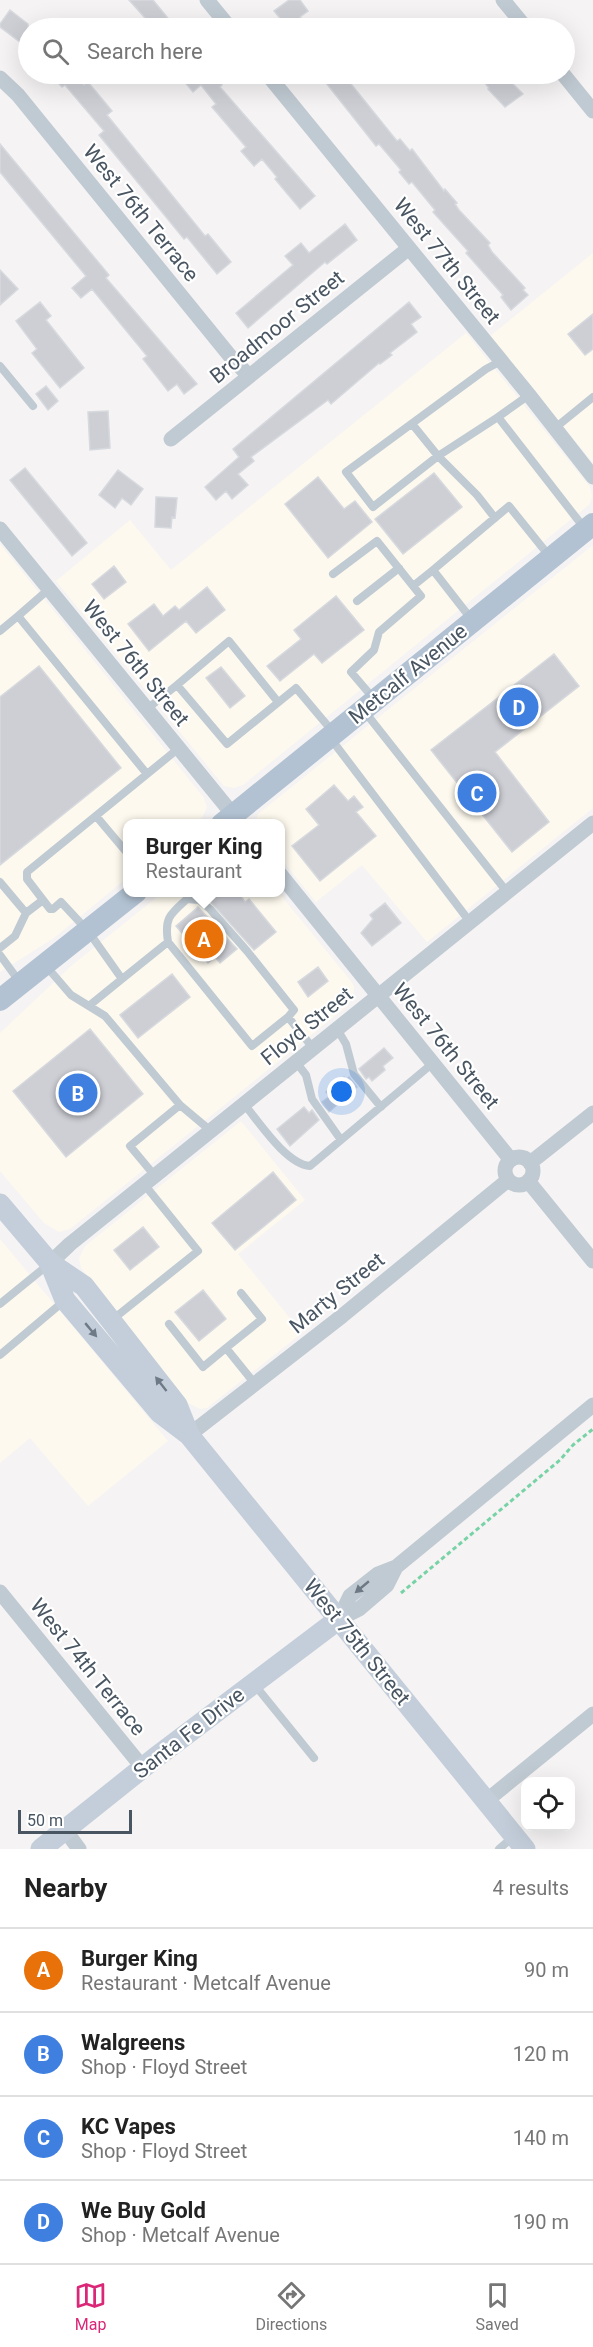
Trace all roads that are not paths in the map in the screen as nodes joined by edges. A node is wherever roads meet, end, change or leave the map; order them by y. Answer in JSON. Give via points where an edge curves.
{"nodes":[{"id":1,"x":207,"y":0,"type":"edge"},
{"id":2,"x":503,"y":0,"type":"edge"},
{"id":3,"x":222,"y":18,"type":"edge"},
{"id":4,"x":518,"y":18,"type":"edge"},
{"id":5,"x":0,"y":78,"type":"edge"},
{"id":6,"x":275,"y":84,"type":"edge"},
{"id":7,"x":571,"y":84,"type":"edge"},
{"id":8,"x":593,"y":111,"type":"edge"},
{"id":9,"x":409,"y":248,"type":"junction"},
{"id":10,"x":501,"y":361,"type":"junction"},
{"id":11,"x":0,"y":366,"type":"edge"},
{"id":12,"x":249,"y":376,"type":"junction"},
{"id":13,"x":529,"y":395,"type":"junction"},
{"id":14,"x":593,"y":397,"type":"edge"},
{"id":15,"x":33,"y":406,"type":"dead end"},
{"id":16,"x":498,"y":417,"type":"junction"},
{"id":17,"x":413,"y":425,"type":"junction"},
{"id":18,"x":555,"y":428,"type":"junction"},
{"id":19,"x":171,"y":439,"type":"dead end"},
{"id":20,"x":438,"y":456,"type":"junction"},
{"id":21,"x":593,"y":477,"type":"edge"},
{"id":22,"x":495,"y":518,"type":"junction"},
{"id":23,"x":589,"y":527,"type":"edge"},
{"id":24,"x":0,"y":530,"type":"edge"},
{"id":25,"x":551,"y":559,"type":"junction"},
{"id":26,"x":399,"y":568,"type":"junction"},
{"id":27,"x":433,"y":570,"type":"junction"},
{"id":28,"x":333,"y":574,"type":"dead end"},
{"id":29,"x":413,"y":586,"type":"junction"},
{"id":30,"x":49,"y":589,"type":"junction"},
{"id":31,"x":357,"y":602,"type":"dead end"},
{"id":32,"x":18,"y":616,"type":"junction"},
{"id":33,"x":473,"y":621,"type":"junction"},
{"id":34,"x":0,"y":631,"type":"edge"},
{"id":35,"x":177,"y":685,"type":"junction"},
{"id":36,"x":278,"y":702,"type":"junction"},
{"id":37,"x":369,"y":705,"type":"junction"},
{"id":38,"x":147,"y":709,"type":"junction"},
{"id":39,"x":332,"y":735,"type":"junction"},
{"id":40,"x":178,"y":748,"type":"junction"},
{"id":41,"x":147,"y":774,"type":"junction"},
{"id":42,"x":96,"y":816,"type":"junction"},
{"id":43,"x":231,"y":819,"type":"edge"},
{"id":44,"x":234,"y":819,"type":"edge"},
{"id":45,"x":593,"y":823,"type":"edge"},
{"id":46,"x":123,"y":848,"type":"edge"},
{"id":47,"x":285,"y":880,"type":"edge"},
{"id":48,"x":0,"y":882,"type":"edge"},
{"id":49,"x":507,"y":892,"type":"junction"},
{"id":50,"x":130,"y":897,"type":"edge"},
{"id":51,"x":43,"y":900,"type":"junction"},
{"id":52,"x":26,"y":914,"type":"junction"},
{"id":53,"x":470,"y":922,"type":"junction"},
{"id":54,"x":88,"y":931,"type":"junction"},
{"id":55,"x":168,"y":942,"type":"junction"},
{"id":56,"x":0,"y":948,"type":"edge"},
{"id":57,"x":0,"y":955,"type":"edge"},
{"id":58,"x":46,"y":966,"type":"junction"},
{"id":59,"x":122,"y":979,"type":"junction"},
{"id":60,"x":21,"y":984,"type":"junction"},
{"id":61,"x":379,"y":995,"type":"junction"},
{"id":62,"x":0,"y":1000,"type":"edge"},
{"id":63,"x":90,"y":1005,"type":"junction"},
{"id":64,"x":288,"y":1017,"type":"junction"},
{"id":65,"x":337,"y":1029,"type":"junction"},
{"id":66,"x":313,"y":1048,"type":"junction"},
{"id":67,"x":296,"y":1062,"type":"junction"},
{"id":68,"x":433,"y":1063,"type":"junction"},
{"id":69,"x":244,"y":1104,"type":"junction"},
{"id":70,"x":180,"y":1105,"type":"junction"},
{"id":71,"x":381,"y":1107,"type":"junction"},
{"id":72,"x":593,"y":1113,"type":"edge"},
{"id":73,"x":211,"y":1131,"type":"junction"},
{"id":74,"x":341,"y":1140,"type":"junction"},
{"id":75,"x":511,"y":1160,"type":"junction"},
{"id":76,"x":530,"y":1163,"type":"junction"},
{"id":77,"x":149,"y":1180,"type":"junction"},
{"id":78,"x":508,"y":1180,"type":"junction"},
{"id":79,"x":528,"y":1182,"type":"junction"},
{"id":80,"x":0,"y":1204,"type":"edge"},
{"id":81,"x":593,"y":1262,"type":"edge"},
{"id":82,"x":50,"y":1263,"type":"junction"},
{"id":83,"x":241,"y":1293,"type":"dead end"},
{"id":84,"x":65,"y":1300,"type":"junction"},
{"id":85,"x":0,"y":1304,"type":"edge"},
{"id":86,"x":110,"y":1321,"type":"junction"},
{"id":87,"x":169,"y":1324,"type":"dead end"},
{"id":88,"x":226,"y":1348,"type":"junction"},
{"id":89,"x":0,"y":1355,"type":"edge"},
{"id":90,"x":255,"y":1384,"type":"junction"},
{"id":91,"x":593,"y":1406,"type":"edge"},
{"id":92,"x":189,"y":1435,"type":"junction"},
{"id":93,"x":0,"y":1592,"type":"edge"},
{"id":94,"x":339,"y":1619,"type":"junction"},
{"id":95,"x":253,"y":1683,"type":"junction"},
{"id":96,"x":593,"y":1714,"type":"edge"},
{"id":97,"x":314,"y":1758,"type":"dead end"},
{"id":98,"x":143,"y":1768,"type":"junction"},
{"id":99,"x":486,"y":1801,"type":"junction"},
{"id":100,"x":65,"y":1830,"type":"junction"},
{"id":101,"x":513,"y":1845,"type":"edge"},
{"id":102,"x":41,"y":1849,"type":"edge"},
{"id":103,"x":79,"y":1849,"type":"edge"}],
"edges":[{"from":1,"to":3,"type":"street"},
{"from":2,"to":4,"type":"street"},
{"from":5,"to":12,"type":"street","name":"West 76th Terrace"},
{"from":6,"to":9,"type":"street","name":"West 77th Street"},
{"from":7,"to":8,"type":"street"},
{"from":9,"to":10,"type":"street","name":"West 77th Street"},
{"from":9,"to":12,"type":"street","name":"Broadmoor Street"},
{"from":10,"to":13,"type":"street","name":"West 77th Street"},
{"from":10,"to":17,"type":"lane"},
{"from":11,"to":15,"type":"lane"},
{"from":12,"to":19,"type":"street","name":"Broadmoor Street"},
{"from":13,"to":16,"type":"lane"},
{"from":13,"to":18,"type":"street","name":"West 77th Street"},
{"from":14,"to":18,"type":"lane"},
{"from":16,"to":20,"type":"lane"},
{"from":16,"to":23,"type":"lane"},
{"from":17,"to":20,"type":"lane"},
{"from":17,"to":20,"type":"lane","via":[[346,472],[373,507]]},
{"from":18,"to":21,"type":"street","name":"West 77th Street"},
{"from":20,"to":22,"type":"lane"},
{"from":22,"to":25,"type":"lane","via":[[509,506]]},
{"from":22,"to":27,"type":"lane"},
{"from":23,"to":25,"type":"main road","name":"Metcalf Avenue"},
{"from":24,"to":30,"type":"street","name":"West 76th Street"},
{"from":25,"to":33,"type":"main road","name":"Metcalf Avenue"},
{"from":26,"to":28,"type":"lane","via":[[377,541]]},
{"from":26,"to":29,"type":"lane"},
{"from":26,"to":31,"type":"lane"},
{"from":27,"to":29,"type":"lane"},
{"from":27,"to":33,"type":"lane"},
{"from":29,"to":37,"type":"lane","via":[[421,596],[380,632],[374,650],[351,672]]},
{"from":30,"to":32,"type":"lane"},
{"from":30,"to":38,"type":"street","name":"West 76th Street"},
{"from":32,"to":34,"type":"lane"},
{"from":32,"to":41,"type":"lane"},
{"from":33,"to":37,"type":"main road","name":"Metcalf Avenue"},
{"from":35,"to":36,"type":"lane","via":[[227,744]]},
{"from":35,"to":36,"type":"lane","via":[[229,641]]},
{"from":35,"to":38,"type":"lane"},
{"from":36,"to":39,"type":"lane","via":[[296,688]]},
{"from":37,"to":39,"type":"main road","name":"Metcalf Avenue"},
{"from":37,"to":49,"type":"lane"},
{"from":38,"to":40,"type":"street","name":"West 76th Street"},
{"from":39,"to":44,"type":"main road","name":"Metcalf Avenue"},
{"from":39,"to":53,"type":"lane"},
{"from":40,"to":41,"type":"lane"},
{"from":40,"to":43,"type":"street","name":"West 76th Street"},
{"from":41,"to":42,"type":"lane"},
{"from":42,"to":46,"type":"lane"},
{"from":42,"to":51,"type":"lane","via":[[27,872],[27,879]]},
{"from":45,"to":49,"type":"street","name":"Floyd Street"},
{"from":47,"to":61,"type":"street","name":"West 76th Street"},
{"from":48,"to":52,"type":"lane"},
{"from":49,"to":53,"type":"street","name":"Floyd Street"},
{"from":50,"to":54,"type":"main road"},
{"from":51,"to":52,"type":"lane"},
{"from":51,"to":54,"type":"lane","via":[[50,909],[61,902]]},
{"from":52,"to":56,"type":"lane","via":[[15,936]]},
{"from":53,"to":61,"type":"street","name":"Floyd Street"},
{"from":54,"to":58,"type":"main road"},
{"from":54,"to":59,"type":"lane"},
{"from":55,"to":59,"type":"lane"},
{"from":55,"to":64,"type":"lane","via":[[252,1046]]},
{"from":55,"to":64,"type":"lane","via":[[169,915],[187,899],[199,900],[294,1010]]},
{"from":57,"to":60,"type":"lane"},
{"from":58,"to":60,"type":"main road"},
{"from":58,"to":63,"type":"lane","via":[[71,995]]},
{"from":59,"to":63,"type":"lane"},
{"from":60,"to":62,"type":"main road"},
{"from":61,"to":65,"type":"street","name":"Floyd Street"},
{"from":61,"to":68,"type":"street","name":"West 76th Street"},
{"from":63,"to":70,"type":"lane","via":[[105,1016]]},
{"from":64,"to":66,"type":"lane"},
{"from":65,"to":66,"type":"street","name":"Floyd Street"},
{"from":65,"to":71,"type":"lane","via":[[346,1044],[354,1074]]},
{"from":66,"to":67,"type":"street","name":"Floyd Street"},
{"from":67,"to":69,"type":"street","name":"Floyd Street"},
{"from":67,"to":74,"type":"lane","via":[[306,1075],[312,1099]]},
{"from":68,"to":71,"type":"lane"},
{"from":68,"to":75,"type":"street","name":"West 76th Street"},
{"from":69,"to":73,"type":"street","name":"Floyd Street"},
{"from":69,"to":74,"type":"lane","via":[[284,1152],[303,1165],[310,1166]]},
{"from":70,"to":73,"type":"lane"},
{"from":70,"to":77,"type":"lane","via":[[130,1146]]},
{"from":71,"to":74,"type":"lane"},
{"from":72,"to":76,"type":"street"},
{"from":73,"to":77,"type":"street","name":"Floyd Street"},
{"from":75,"to":76,"type":"street","via":[[522,1157]]},
{"from":75,"to":78,"type":"street","via":[[505,1169]]},
{"from":76,"to":79,"type":"street","via":[[533,1175]]},
{"from":77,"to":82,"type":"street","name":"Floyd Street"},
{"from":77,"to":86,"type":"lane","via":[[198,1251]]},
{"from":78,"to":79,"type":"street","via":[[518,1185]]},
{"from":78,"to":90,"type":"street","name":"Marty Street"},
{"from":79,"to":81,"type":"street"},
{"from":80,"to":82,"type":"main road","name":"West 75th Street"},
{"from":82,"to":84,"type":"main road","name":"West 75th Street"},
{"from":82,"to":85,"type":"lane"},
{"from":82,"to":86,"type":"main road","name":"West 75th Street","via":[[84,1286]]},
{"from":83,"to":88,"type":"lane","via":[[262,1319]]},
{"from":84,"to":89,"type":"lane"},
{"from":84,"to":92,"type":"main road","name":"West 75th Street","one_way":true,"via":[[160,1413]]},
{"from":92,"to":86,"type":"main road","name":"West 75th Street","one_way":true,"via":[[177,1405]]},
{"from":87,"to":88,"type":"lane","via":[[203,1367]]},
{"from":88,"to":90,"type":"lane"},
{"from":90,"to":92,"type":"street","name":"Marty Street"},
{"from":91,"to":94,"type":"street","name":"Santa Fe Drive","via":[[396,1567],[387,1585],[359,1609]]},
{"from":92,"to":94,"type":"main road","name":"West 75th Street"},
{"from":93,"to":98,"type":"street","name":"West 74th Terrace"},
{"from":94,"to":95,"type":"main road","name":"Santa Fe Drive"},
{"from":94,"to":99,"type":"main road","name":"West 75th Street"},
{"from":95,"to":97,"type":"lane"},
{"from":95,"to":98,"type":"main road","name":"Santa Fe Drive"},
{"from":96,"to":99,"type":"street"},
{"from":98,"to":100,"type":"main road","name":"Santa Fe Drive"},
{"from":99,"to":101,"type":"main road","name":"West 75th Street"},
{"from":100,"to":102,"type":"main road","name":"Santa Fe Drive"},
{"from":100,"to":103,"type":"street"}]}
